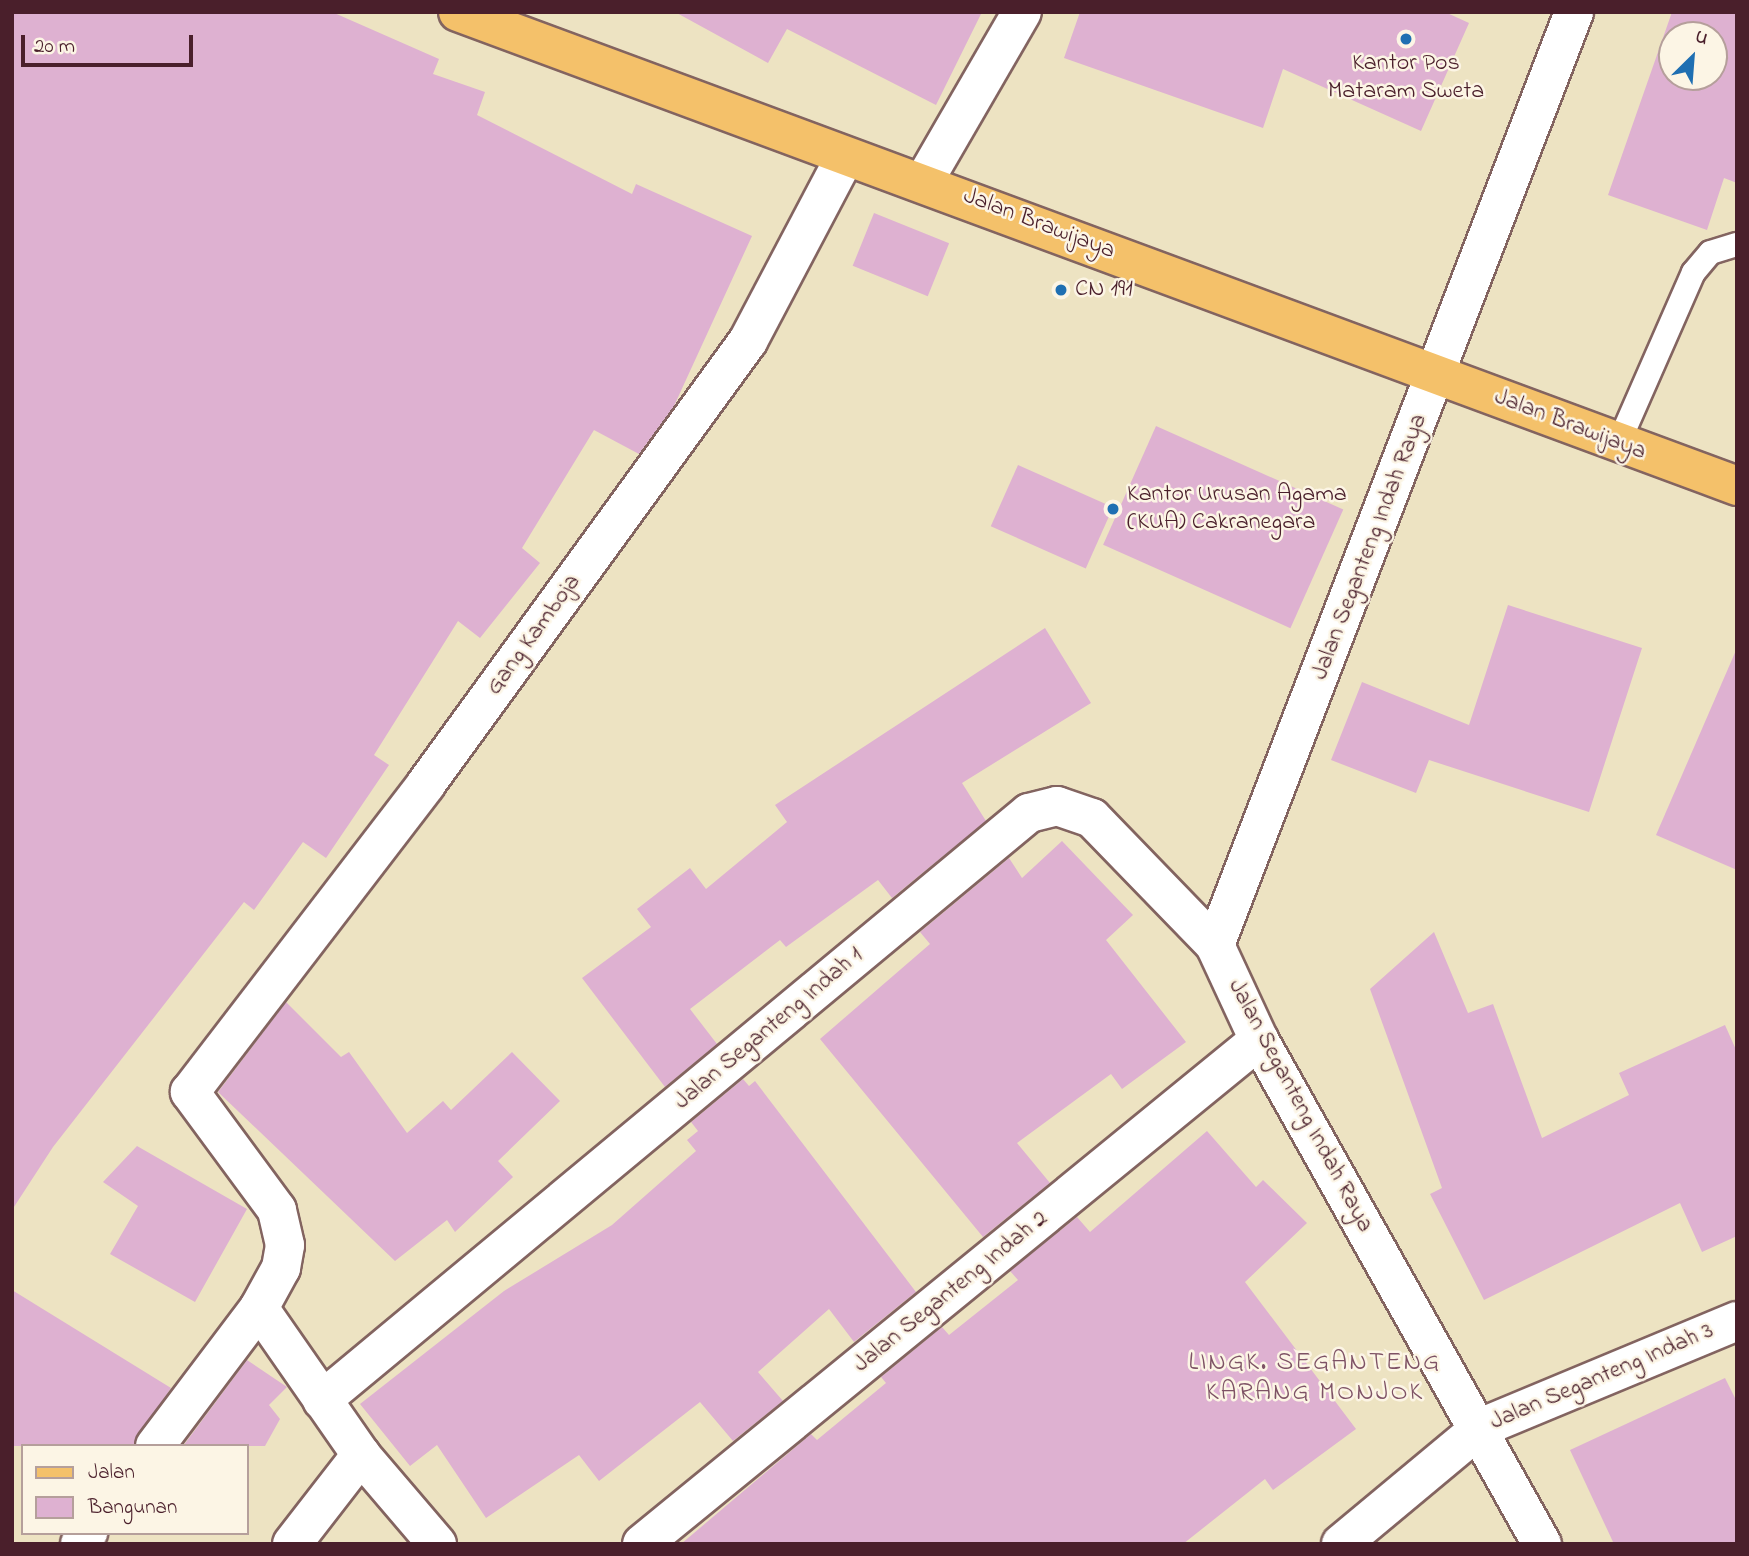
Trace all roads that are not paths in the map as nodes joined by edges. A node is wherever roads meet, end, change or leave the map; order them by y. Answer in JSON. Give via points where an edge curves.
{"nodes":[{"id":1,"x":458,"y":12,"type":"edge"},
{"id":2,"x":1022,"y":12,"type":"edge"},
{"id":3,"x":1574,"y":12,"type":"edge"},
{"id":4,"x":845,"y":157,"type":"junction"},
{"id":5,"x":924,"y":181,"type":"junction"},
{"id":6,"x":1737,"y":244,"type":"edge"},
{"id":7,"x":1437,"y":373,"type":"junction"},
{"id":8,"x":1617,"y":445,"type":"junction"},
{"id":9,"x":1737,"y":486,"type":"edge"},
{"id":10,"x":1215,"y":945,"type":"junction"},
{"id":11,"x":1259,"y":1040,"type":"junction"},
{"id":12,"x":259,"y":1308,"type":"junction"},
{"id":13,"x":1737,"y":1321,"type":"edge"},
{"id":14,"x":322,"y":1400,"type":"junction"},
{"id":15,"x":1480,"y":1428,"type":"junction"},
{"id":16,"x":157,"y":1444,"type":"edge"},
{"id":17,"x":361,"y":1455,"type":"junction"},
{"id":18,"x":292,"y":1544,"type":"edge"},
{"id":19,"x":437,"y":1544,"type":"edge"},
{"id":20,"x":642,"y":1544,"type":"edge"},
{"id":21,"x":1341,"y":1544,"type":"edge"},
{"id":22,"x":1542,"y":1544,"type":"edge"}],
"edges":[{"from":1,"to":4,"type":"main road","name":"Jalan Brawijaya"},
{"from":2,"to":5,"type":"street"},
{"from":3,"to":7,"type":"street","name":"Jalan Seganteng Indah Raya"},
{"from":4,"to":5,"type":"main road","name":"Jalan Brawijaya"},
{"from":4,"to":12,"type":"street","name":"Gang Kamboja","via":[[748,341],[426,784],[190,1092],[281,1221],[281,1268]]},
{"from":5,"to":7,"type":"main road","name":"Jalan Brawijaya"},
{"from":6,"to":8,"type":"lane","via":[[1710,252],[1693,272]]},
{"from":7,"to":8,"type":"main road","name":"Jalan Brawijaya"},
{"from":7,"to":10,"type":"street","name":"Jalan Seganteng Indah Raya"},
{"from":8,"to":9,"type":"main road","name":"Jalan Brawijaya"},
{"from":10,"to":11,"type":"street","name":"Jalan Seganteng Indah Raya"},
{"from":10,"to":14,"type":"street","name":"Jalan Seganteng Indah 1","via":[[1092,818],[1057,806],[1029,813]]},
{"from":11,"to":15,"type":"street","name":"Jalan Seganteng Indah Raya"},
{"from":11,"to":20,"type":"street","name":"Jalan Seganteng Indah 2"},
{"from":12,"to":14,"type":"street"},
{"from":12,"to":16,"type":"street"},
{"from":13,"to":15,"type":"street","name":"Jalan Seganteng Indah 3"},
{"from":14,"to":17,"type":"street"},
{"from":15,"to":21,"type":"street","name":"Jalan Seganteng Indah 3"},
{"from":15,"to":22,"type":"street","name":"Jalan Seganteng Indah Raya"},
{"from":17,"to":18,"type":"street"},
{"from":17,"to":19,"type":"street"}]}
